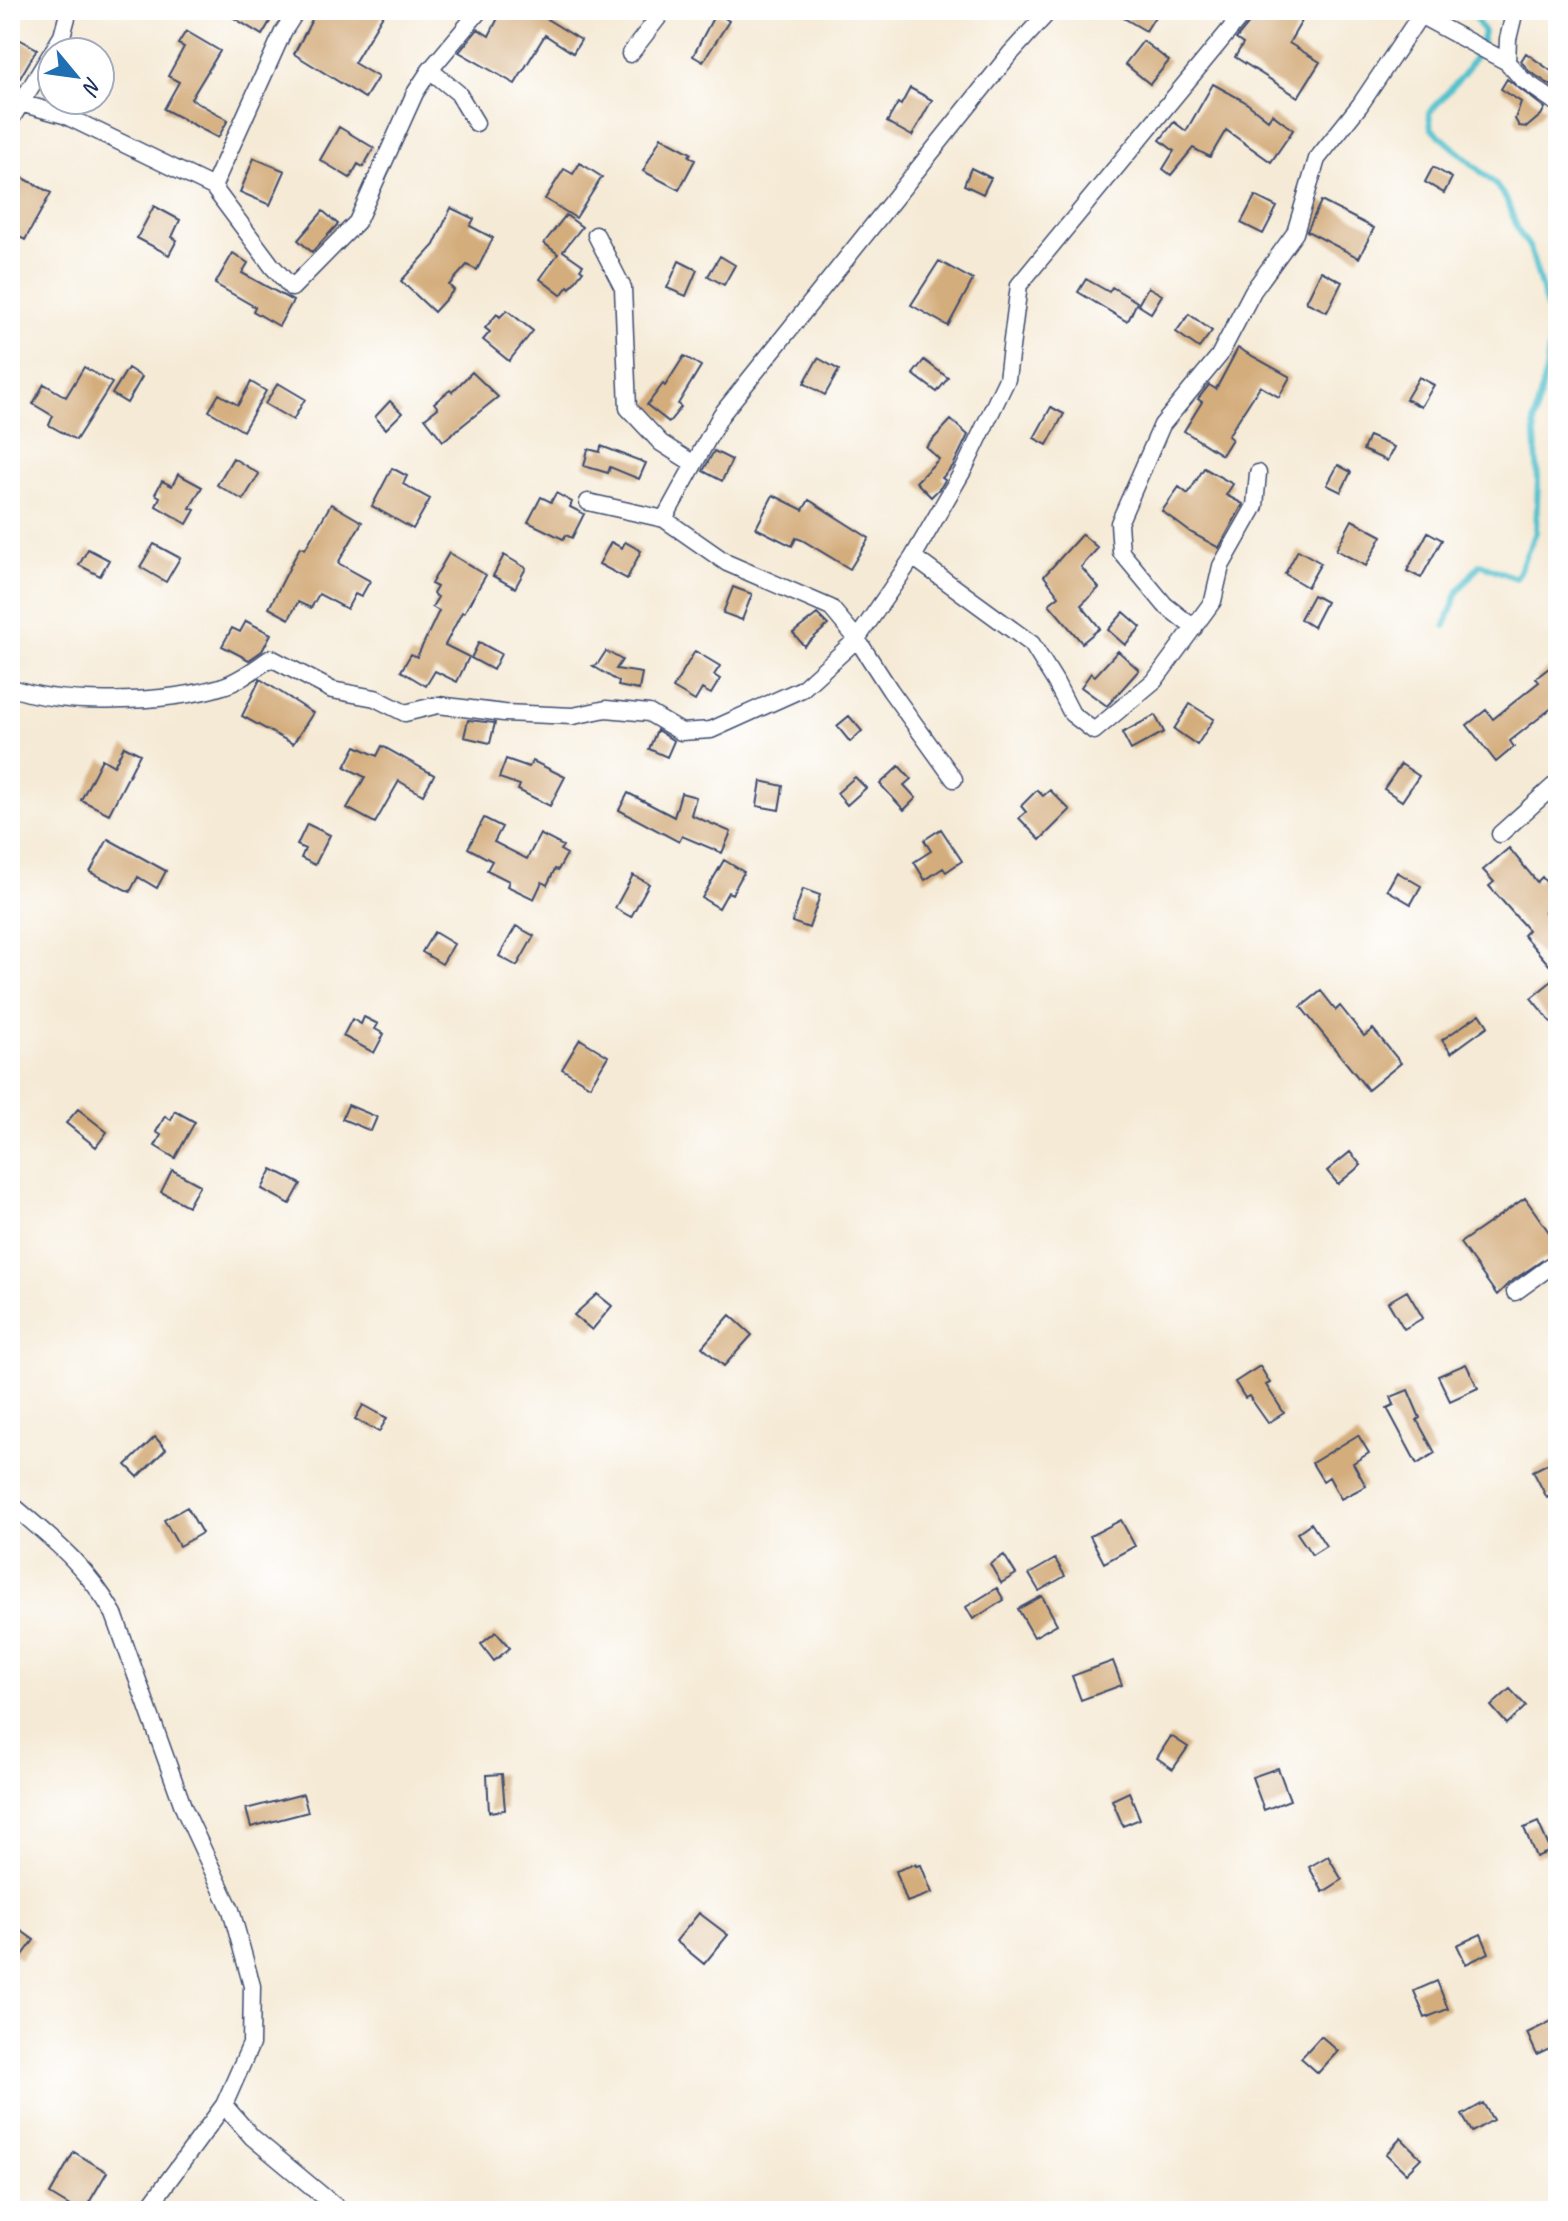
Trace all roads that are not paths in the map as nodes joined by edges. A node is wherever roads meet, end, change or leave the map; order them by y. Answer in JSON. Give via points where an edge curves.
{"nodes":[{"id":1,"x":69,"y":10,"type":"edge"},
{"id":2,"x":297,"y":10,"type":"edge"},
{"id":3,"x":480,"y":10,"type":"edge"},
{"id":4,"x":664,"y":10,"type":"edge"},
{"id":5,"x":1050,"y":10,"type":"edge"},
{"id":6,"x":1246,"y":10,"type":"edge"},
{"id":7,"x":1515,"y":10,"type":"edge"},
{"id":8,"x":1414,"y":13,"type":"edge"},
{"id":9,"x":630,"y":54,"type":"dead end"},
{"id":10,"x":1507,"y":62,"type":"junction"},
{"id":11,"x":430,"y":70,"type":"junction"},
{"id":12,"x":20,"y":103,"type":"junction"},
{"id":13,"x":1558,"y":104,"type":"edge"},
{"id":14,"x":10,"y":121,"type":"edge"},
{"id":15,"x":476,"y":123,"type":"dead end"},
{"id":16,"x":213,"y":187,"type":"junction"},
{"id":17,"x":596,"y":235,"type":"dead end"},
{"id":18,"x":694,"y":464,"type":"junction"},
{"id":19,"x":1258,"y":473,"type":"dead end"},
{"id":20,"x":588,"y":502,"type":"dead end"},
{"id":21,"x":664,"y":519,"type":"junction"},
{"id":22,"x":913,"y":557,"type":"junction"},
{"id":23,"x":1194,"y":628,"type":"junction"},
{"id":24,"x":857,"y":639,"type":"junction"},
{"id":25,"x":10,"y":687,"type":"edge"},
{"id":26,"x":954,"y":779,"type":"dead end"},
{"id":27,"x":1558,"y":782,"type":"edge"},
{"id":28,"x":1500,"y":834,"type":"dead end"},
{"id":29,"x":1558,"y":1261,"type":"edge"},
{"id":30,"x":1515,"y":1292,"type":"dead end"},
{"id":31,"x":10,"y":1503,"type":"edge"},
{"id":32,"x":224,"y":2105,"type":"junction"},
{"id":33,"x":146,"y":2211,"type":"edge"},
{"id":34,"x":341,"y":2211,"type":"edge"}],
"edges":[{"from":1,"to":12,"type":"street","via":[[62,36]]},
{"from":2,"to":16,"type":"street"},
{"from":3,"to":11,"type":"street"},
{"from":4,"to":9,"type":"street"},
{"from":5,"to":18,"type":"street","via":[[721,415]]},
{"from":6,"to":22,"type":"street","via":[[1019,285],[1007,379],[964,469]]},
{"from":7,"to":10,"type":"street"},
{"from":8,"to":10,"type":"street"},
{"from":8,"to":23,"type":"street","via":[[1360,105],[1317,159],[1295,233],[1253,291],[1219,356],[1162,425],[1119,523],[1121,552],[1165,605]]},
{"from":10,"to":13,"type":"street"},
{"from":11,"to":15,"type":"street","via":[[458,93]]},
{"from":11,"to":16,"type":"street","via":[[357,222],[292,288]]},
{"from":12,"to":14,"type":"street"},
{"from":12,"to":16,"type":"street","via":[[64,115]]},
{"from":17,"to":18,"type":"street","via":[[623,288],[628,408],[661,443]]},
{"from":18,"to":21,"type":"street"},
{"from":19,"to":23,"type":"street","via":[[1255,506],[1221,566],[1213,601]]},
{"from":20,"to":21,"type":"street"},
{"from":21,"to":24,"type":"street","via":[[727,563],[831,608]]},
{"from":22,"to":23,"type":"street","via":[[1032,644],[1072,714],[1094,731],[1155,680]]},
{"from":22,"to":24,"type":"street"},
{"from":24,"to":25,"type":"street","via":[[802,689],[711,730],[681,732],[649,713],[606,709],[573,716],[438,705],[405,713],[375,698],[332,690],[271,658],[228,685],[191,696],[83,700]]},
{"from":24,"to":26,"type":"street"},
{"from":27,"to":28,"type":"street"},
{"from":29,"to":30,"type":"street"},
{"from":31,"to":32,"type":"street","via":[[75,1558],[114,1614],[184,1809],[231,1910],[252,1986],[251,2044]]},
{"from":32,"to":33,"type":"street"},
{"from":32,"to":34,"type":"street","via":[[252,2137]]}]}
